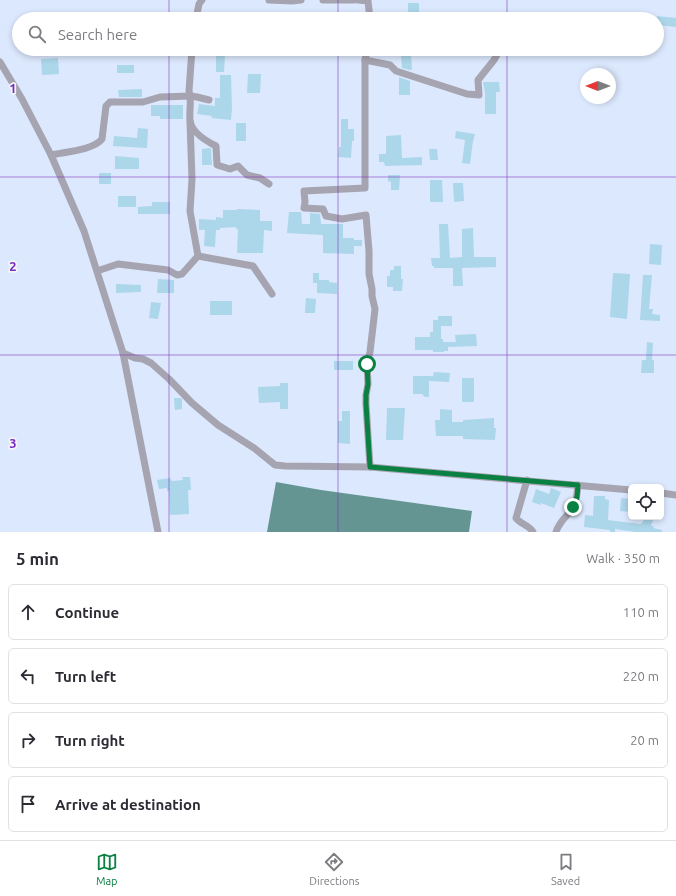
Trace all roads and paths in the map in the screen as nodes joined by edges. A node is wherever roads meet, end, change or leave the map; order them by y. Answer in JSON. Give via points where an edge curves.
{"nodes":[{"id":1,"x":202,"y":0,"type":"edge"},
{"id":2,"x":269,"y":0,"type":"edge"},
{"id":3,"x":301,"y":0,"type":"edge"},
{"id":4,"x":323,"y":0,"type":"edge"},
{"id":5,"x":354,"y":0,"type":"edge"},
{"id":6,"x":358,"y":0,"type":"edge"},
{"id":7,"x":368,"y":0,"type":"edge"},
{"id":8,"x":197,"y":12,"type":"edge"},
{"id":9,"x":369,"y":12,"type":"edge"},
{"id":10,"x":192,"y":56,"type":"edge"},
{"id":11,"x":366,"y":56,"type":"edge"},
{"id":12,"x":496,"y":56,"type":"edge"},
{"id":13,"x":365,"y":60,"type":"junction"},
{"id":14,"x":0,"y":62,"type":"edge"},
{"id":15,"x":191,"y":96,"type":"junction"},
{"id":16,"x":209,"y":100,"type":"dead end"},
{"id":17,"x":190,"y":122,"type":"junction"},
{"id":18,"x":51,"y":155,"type":"junction"},
{"id":19,"x":269,"y":184,"type":"dead end"},
{"id":20,"x":198,"y":256,"type":"junction"},
{"id":21,"x":100,"y":270,"type":"dead end"},
{"id":22,"x":272,"y":294,"type":"dead end"},
{"id":23,"x":123,"y":353,"type":"junction"},
{"id":24,"x":370,"y":467,"type":"junction"},
{"id":25,"x":527,"y":480,"type":"junction"},
{"id":26,"x":578,"y":485,"type":"junction"},
{"id":27,"x":628,"y":490,"type":"edge"},
{"id":28,"x":664,"y":493,"type":"edge"},
{"id":29,"x":676,"y":495,"type":"edge"},
{"id":30,"x":158,"y":532,"type":"edge"},
{"id":31,"x":533,"y":532,"type":"edge"},
{"id":32,"x":556,"y":532,"type":"edge"}],
"edges":[{"from":1,"to":8,"type":"street"},
{"from":2,"to":3,"type":"street"},
{"from":4,"to":5,"type":"street"},
{"from":6,"to":7,"type":"street"},
{"from":7,"to":9,"type":"street"},
{"from":10,"to":15,"type":"street","via":[[189,91]]},
{"from":11,"to":13,"type":"street"},
{"from":12,"to":13,"type":"street","via":[[478,80],[479,95],[467,94],[396,71],[390,65]]},
{"from":13,"to":24,"type":"street","via":[[365,188],[304,192],[304,208],[323,209],[326,216],[342,219],[366,216],[369,274],[375,309],[367,364],[366,395]]},
{"from":14,"to":18,"type":"street"},
{"from":15,"to":16,"type":"street"},
{"from":15,"to":17,"type":"street"},
{"from":15,"to":18,"type":"street","via":[[160,97],[143,102],[110,102],[106,106],[102,139],[99,142]]},
{"from":17,"to":19,"type":"street","via":[[198,135],[216,146],[217,165],[230,169],[238,166],[247,175],[260,178]]},
{"from":17,"to":20,"type":"street","via":[[190,211]]},
{"from":18,"to":23,"type":"street","via":[[84,231]]},
{"from":20,"to":21,"type":"street","via":[[182,274],[177,275],[163,269],[118,264]]},
{"from":20,"to":22,"type":"street","via":[[253,266]]},
{"from":23,"to":24,"type":"street","via":[[151,363],[218,425],[275,465]]},
{"from":23,"to":30,"type":"street"},
{"from":24,"to":25,"type":"street"},
{"from":25,"to":26,"type":"street"},
{"from":25,"to":31,"type":"street","via":[[516,518]]},
{"from":26,"to":27,"type":"street"},
{"from":26,"to":32,"type":"street","via":[[573,507],[560,522]]},
{"from":28,"to":29,"type":"street"}]}
